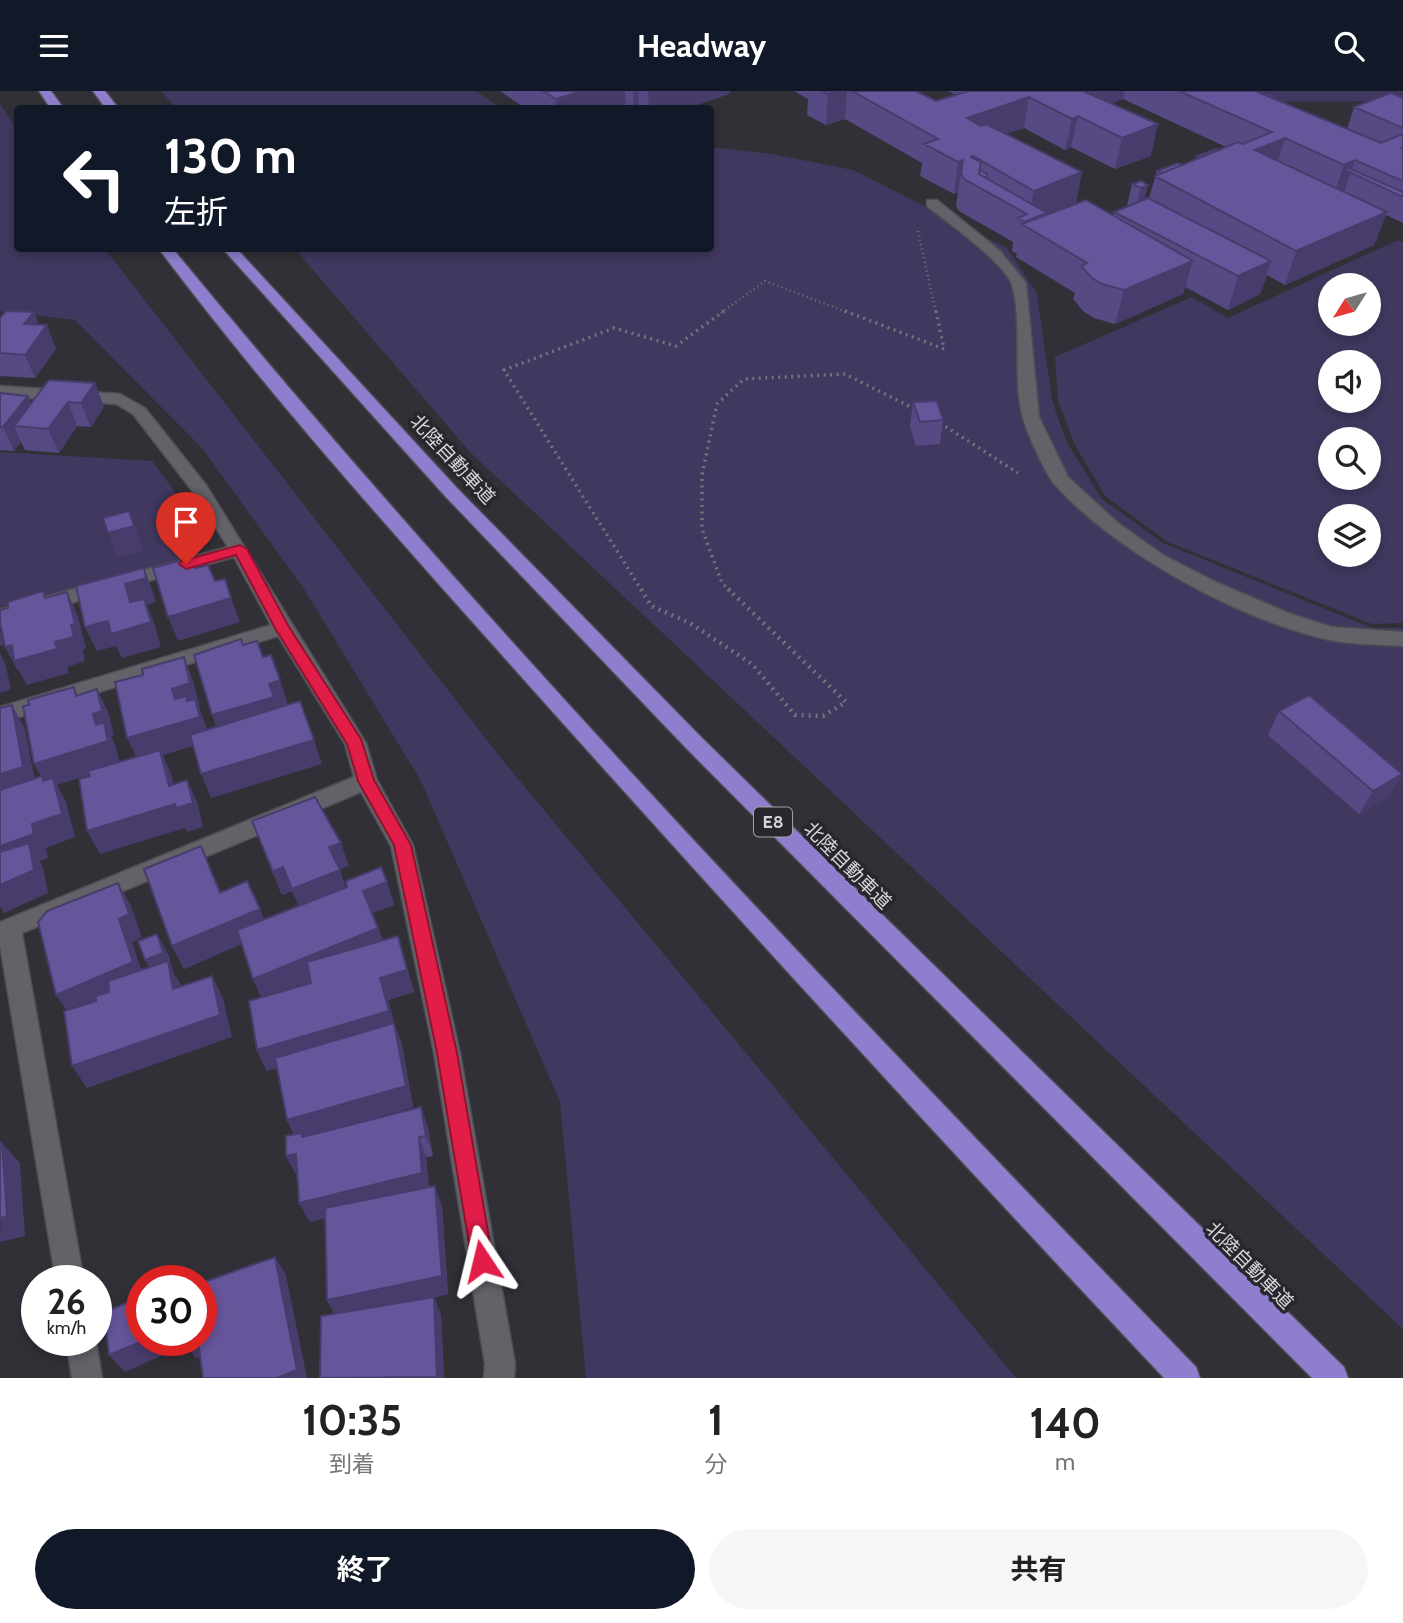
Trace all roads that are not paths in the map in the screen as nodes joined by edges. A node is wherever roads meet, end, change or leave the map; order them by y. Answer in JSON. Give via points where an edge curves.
{"nodes":[{"id":1,"x":99,"y":91,"type":"edge"},
{"id":2,"x":110,"y":105,"type":"edge"},
{"id":3,"x":937,"y":207,"type":"road end"},
{"id":4,"x":168,"y":252,"type":"edge"},
{"id":5,"x":233,"y":252,"type":"edge"},
{"id":6,"x":0,"y":391,"type":"edge"},
{"id":7,"x":240,"y":549,"type":"junction"},
{"id":8,"x":0,"y":616,"type":"edge"},
{"id":9,"x":283,"y":628,"type":"junction"},
{"id":10,"x":1403,"y":639,"type":"edge"},
{"id":11,"x":0,"y":715,"type":"edge"},
{"id":12,"x":366,"y":781,"type":"junction"},
{"id":13,"x":4,"y":930,"type":"edge"},
{"id":14,"x":67,"y":1265,"type":"edge"},
{"id":15,"x":83,"y":1356,"type":"edge"},
{"id":16,"x":87,"y":1378,"type":"edge"},
{"id":17,"x":499,"y":1378,"type":"edge"},
{"id":18,"x":1185,"y":1378,"type":"edge"},
{"id":19,"x":1333,"y":1378,"type":"edge"}],
"edges":[{"from":1,"to":2,"type":"highway"},
{"from":3,"to":10,"type":"street","via":[[995,254],[1018,283],[1031,417],[1060,480],[1074,493],[1156,559],[1209,586],[1331,634]]},
{"from":4,"to":18,"type":"highway","via":[[386,513],[615,767]]},
{"from":5,"to":19,"type":"highway","name":"北陸自動車道","number":"E8","via":[[451,492],[694,743]]},
{"from":6,"to":7,"type":"street","via":[[120,399],[139,411]]},
{"from":7,"to":8,"type":"street"},
{"from":7,"to":9,"type":"street"},
{"from":9,"to":11,"type":"street"},
{"from":9,"to":12,"type":"street","via":[[355,743]]},
{"from":12,"to":13,"type":"street"},
{"from":12,"to":17,"type":"street","via":[[402,845],[447,1053]]},
{"from":13,"to":14,"type":"street"},
{"from":15,"to":16,"type":"street"}]}
